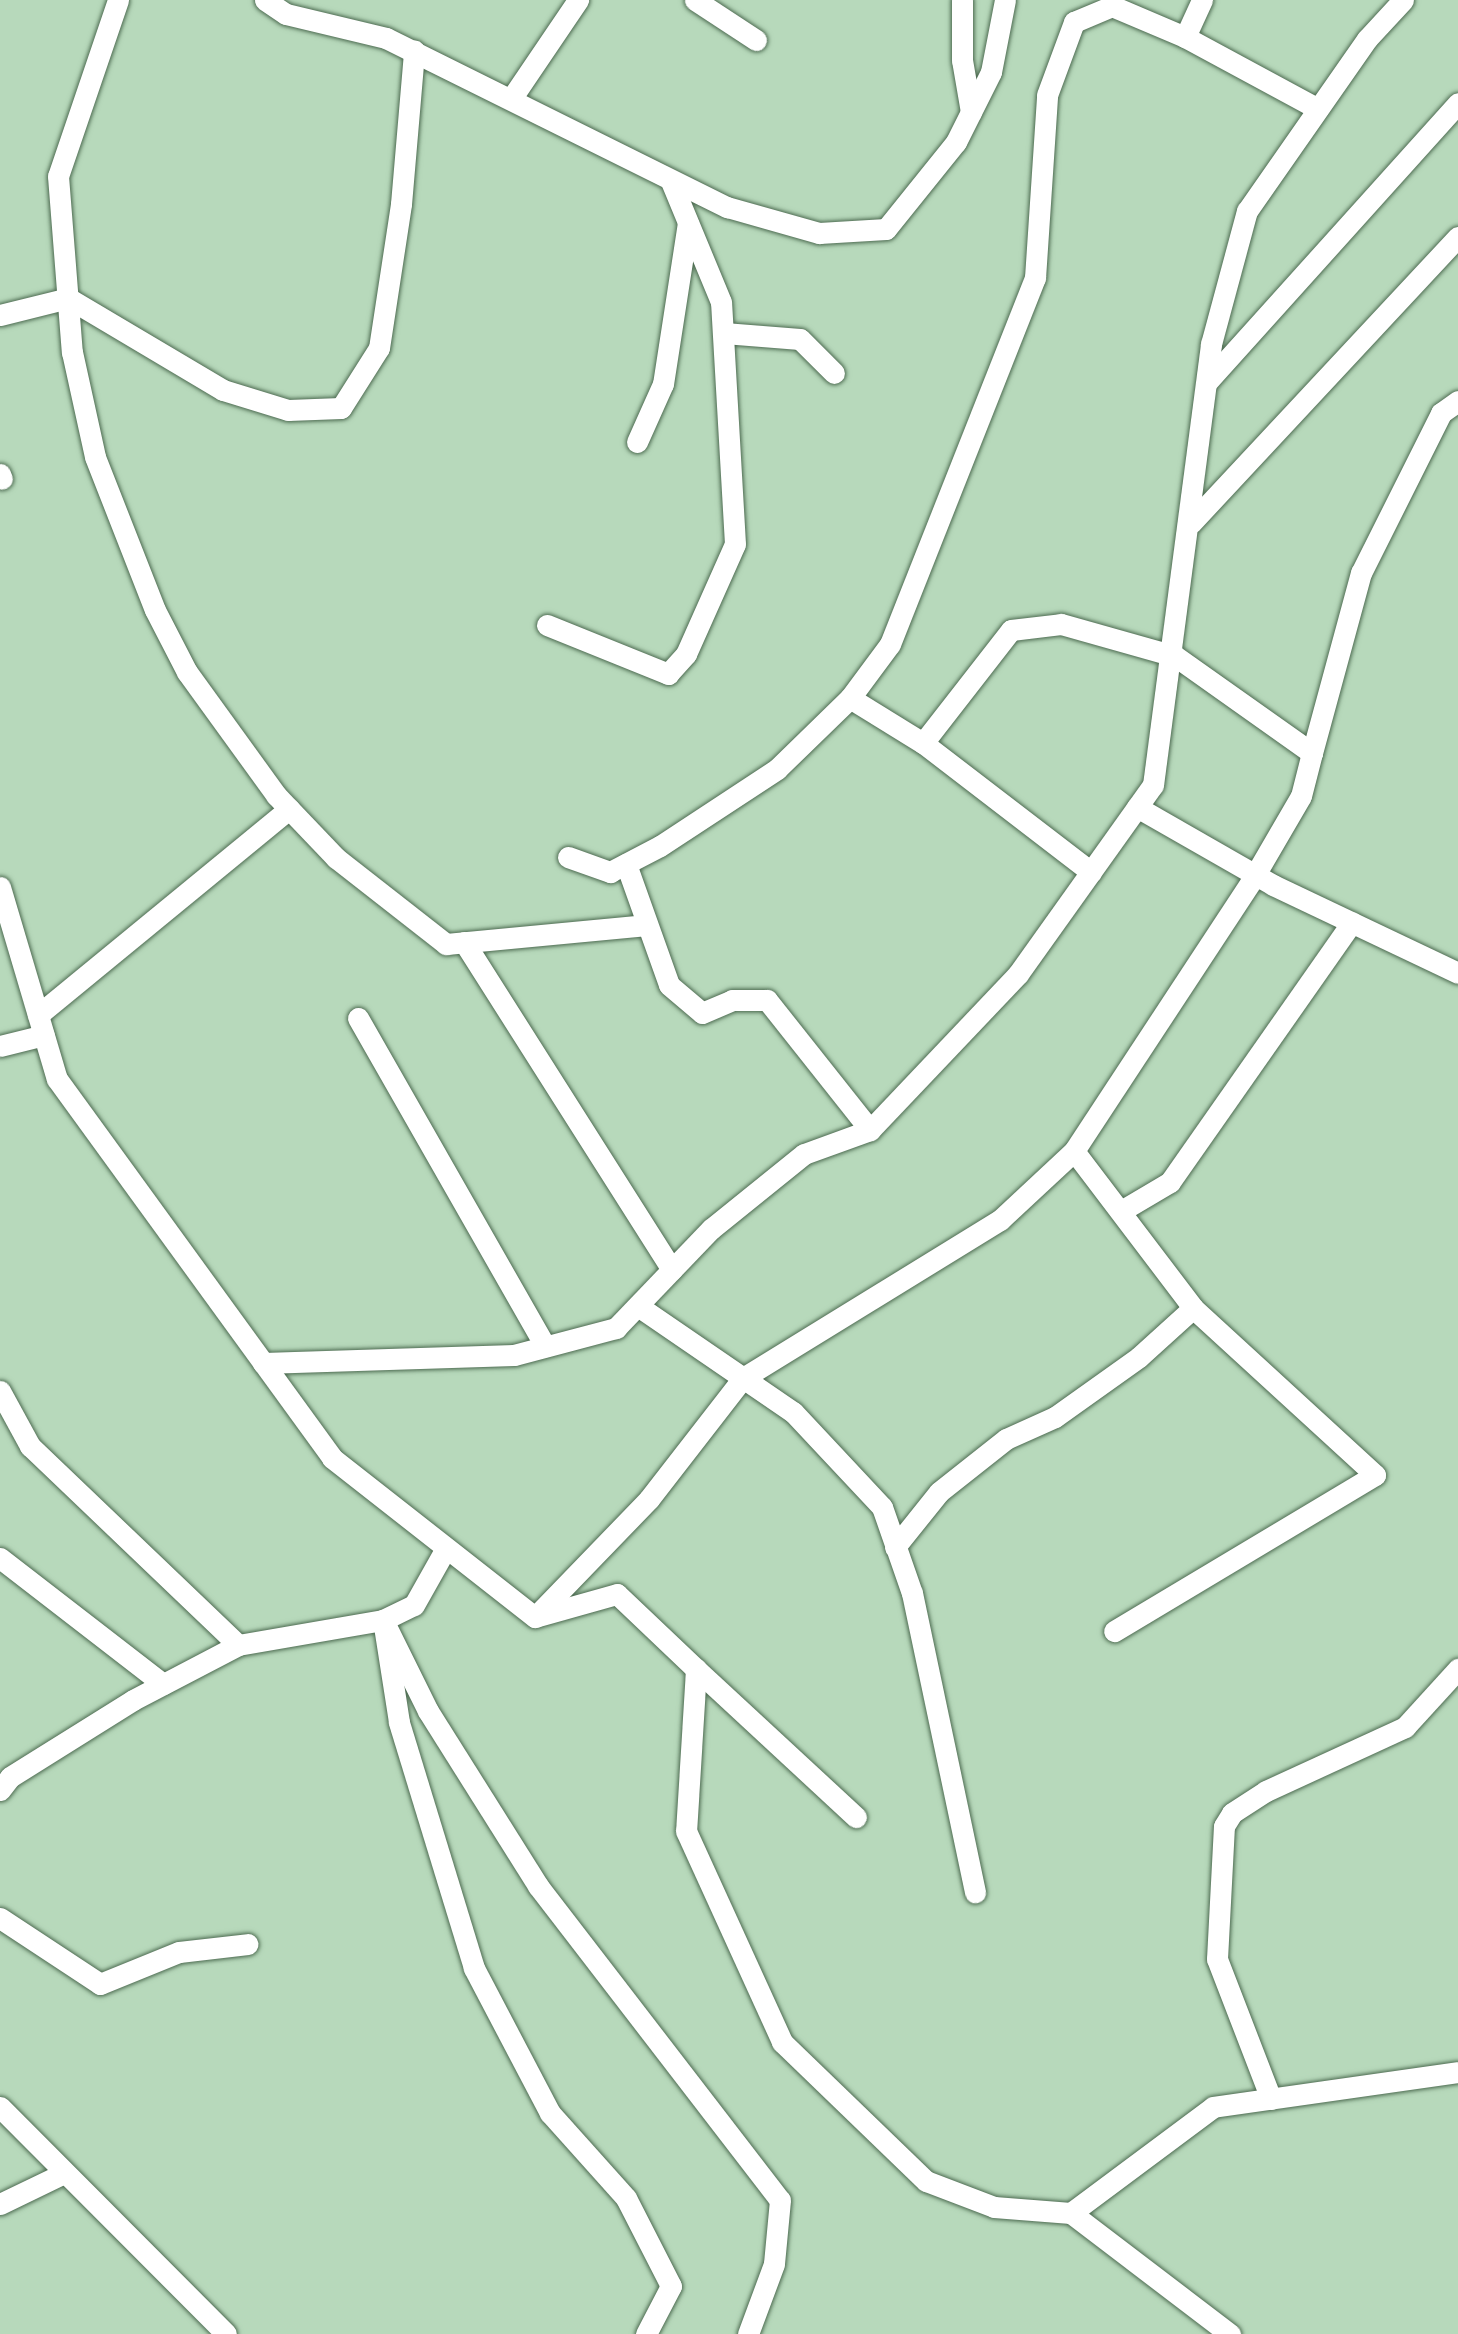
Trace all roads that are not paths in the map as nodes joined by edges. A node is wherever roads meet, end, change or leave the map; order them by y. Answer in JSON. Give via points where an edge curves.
{"nodes":[{"id":1,"x":118,"y":0,"type":"edge"},
{"id":2,"x":265,"y":0,"type":"edge"},
{"id":3,"x":578,"y":0,"type":"edge"},
{"id":4,"x":695,"y":0,"type":"edge"},
{"id":5,"x":962,"y":0,"type":"edge"},
{"id":6,"x":1004,"y":0,"type":"edge"},
{"id":7,"x":1202,"y":0,"type":"edge"},
{"id":8,"x":1403,"y":0,"type":"edge"},
{"id":9,"x":287,"y":7,"type":"edge"},
{"id":10,"x":1185,"y":37,"type":"junction"},
{"id":11,"x":756,"y":40,"type":"dead end"},
{"id":12,"x":414,"y":51,"type":"junction"},
{"id":13,"x":511,"y":99,"type":"junction"},
{"id":14,"x":1458,"y":103,"type":"edge"},
{"id":15,"x":1318,"y":109,"type":"junction"},
{"id":16,"x":971,"y":112,"type":"junction"},
{"id":17,"x":671,"y":181,"type":"junction"},
{"id":18,"x":688,"y":221,"type":"junction"},
{"id":19,"x":1458,"y":237,"type":"edge"},
{"id":20,"x":68,"y":298,"type":"junction"},
{"id":21,"x":0,"y":315,"type":"edge"},
{"id":22,"x":724,"y":333,"type":"junction"},
{"id":23,"x":834,"y":373,"type":"dead end"},
{"id":24,"x":1207,"y":383,"type":"junction"},
{"id":25,"x":1458,"y":401,"type":"edge"},
{"id":26,"x":637,"y":442,"type":"dead end"},
{"id":27,"x":1191,"y":523,"type":"junction"},
{"id":28,"x":547,"y":625,"type":"dead end"},
{"id":29,"x":1175,"y":656,"type":"junction"},
{"id":30,"x":850,"y":698,"type":"junction"},
{"id":31,"x":923,"y":743,"type":"junction"},
{"id":32,"x":1312,"y":753,"type":"junction"},
{"id":33,"x":1137,"y":807,"type":"junction"},
{"id":34,"x":289,"y":809,"type":"junction"},
{"id":35,"x":568,"y":857,"type":"dead end"},
{"id":36,"x":626,"y":864,"type":"junction"},
{"id":37,"x":1091,"y":872,"type":"junction"},
{"id":38,"x":1255,"y":875,"type":"junction"},
{"id":39,"x":0,"y":887,"type":"edge"},
{"id":40,"x":1352,"y":922,"type":"junction"},
{"id":41,"x":647,"y":925,"type":"junction"},
{"id":42,"x":464,"y":942,"type":"junction"},
{"id":43,"x":1458,"y":973,"type":"edge"},
{"id":44,"x":358,"y":1018,"type":"dead end"},
{"id":45,"x":41,"y":1025,"type":"junction"},
{"id":46,"x":0,"y":1046,"type":"edge"},
{"id":47,"x":870,"y":1130,"type":"junction"},
{"id":48,"x":1074,"y":1150,"type":"junction"},
{"id":49,"x":1121,"y":1212,"type":"junction"},
{"id":50,"x":671,"y":1270,"type":"junction"},
{"id":51,"x":638,"y":1306,"type":"junction"},
{"id":52,"x":1193,"y":1308,"type":"junction"},
{"id":53,"x":545,"y":1346,"type":"junction"},
{"id":54,"x":263,"y":1363,"type":"junction"},
{"id":55,"x":743,"y":1378,"type":"junction"},
{"id":56,"x":0,"y":1391,"type":"edge"},
{"id":57,"x":895,"y":1547,"type":"junction"},
{"id":58,"x":445,"y":1550,"type":"junction"},
{"id":59,"x":0,"y":1558,"type":"edge"},
{"id":60,"x":535,"y":1617,"type":"junction"},
{"id":61,"x":383,"y":1620,"type":"junction"},
{"id":62,"x":1114,"y":1632,"type":"dead end"},
{"id":63,"x":238,"y":1645,"type":"junction"},
{"id":64,"x":696,"y":1669,"type":"junction"},
{"id":65,"x":1458,"y":1669,"type":"edge"},
{"id":66,"x":163,"y":1684,"type":"junction"},
{"id":67,"x":0,"y":1790,"type":"edge"},
{"id":68,"x":856,"y":1816,"type":"dead end"},
{"id":69,"x":975,"y":1892,"type":"dead end"},
{"id":70,"x":0,"y":1918,"type":"edge"},
{"id":71,"x":248,"y":1944,"type":"dead end"},
{"id":72,"x":1458,"y":2072,"type":"edge"},
{"id":73,"x":1271,"y":2099,"type":"junction"},
{"id":74,"x":0,"y":2107,"type":"edge"},
{"id":75,"x":64,"y":2173,"type":"junction"},
{"id":76,"x":0,"y":2204,"type":"edge"},
{"id":77,"x":1071,"y":2213,"type":"junction"},
{"id":78,"x":226,"y":2334,"type":"edge"},
{"id":79,"x":646,"y":2334,"type":"edge"},
{"id":80,"x":748,"y":2334,"type":"edge"},
{"id":81,"x":1230,"y":2334,"type":"edge"}],
"edges":[{"from":1,"to":20,"type":"street","via":[[58,176]]},
{"from":2,"to":9,"type":"street"},
{"from":3,"to":13,"type":"street"},
{"from":4,"to":11,"type":"street"},
{"from":5,"to":16,"type":"street","via":[[962,60]]},
{"from":6,"to":16,"type":"street","via":[[991,72]]},
{"from":7,"to":10,"type":"street"},
{"from":8,"to":15,"type":"street"},
{"from":9,"to":12,"type":"street"},
{"from":10,"to":15,"type":"street"},
{"from":10,"to":30,"type":"street","via":[[1112,6],[1074,22],[1047,95],[1035,278],[890,644]]},
{"from":12,"to":13,"type":"street"},
{"from":12,"to":20,"type":"street","via":[[401,204],[379,348],[341,408],[288,410],[223,390]]},
{"from":13,"to":17,"type":"street"},
{"from":14,"to":24,"type":"street"},
{"from":15,"to":24,"type":"street","via":[[1247,211],[1211,344]]},
{"from":16,"to":17,"type":"street","via":[[956,142],[886,229],[819,233],[727,207]]},
{"from":17,"to":18,"type":"street"},
{"from":18,"to":22,"type":"street","via":[[722,302]]},
{"from":18,"to":26,"type":"street","via":[[663,384]]},
{"from":19,"to":27,"type":"street"},
{"from":20,"to":21,"type":"street"},
{"from":20,"to":34,"type":"street","via":[[72,352],[95,457],[155,610],[187,672]]},
{"from":22,"to":23,"type":"street","via":[[800,339]]},
{"from":22,"to":28,"type":"street","via":[[735,544],[686,654],[668,674]]},
{"from":24,"to":27,"type":"street"},
{"from":25,"to":32,"type":"street","via":[[1441,413],[1361,573]]},
{"from":27,"to":29,"type":"street"},
{"from":29,"to":31,"type":"street","via":[[1061,624],[1011,630]]},
{"from":29,"to":32,"type":"street"},
{"from":29,"to":33,"type":"street","via":[[1153,785]]},
{"from":30,"to":31,"type":"street"},
{"from":30,"to":36,"type":"street","via":[[777,769]]},
{"from":31,"to":37,"type":"street"},
{"from":32,"to":38,"type":"street","via":[[1301,796]]},
{"from":33,"to":37,"type":"street"},
{"from":33,"to":38,"type":"street"},
{"from":34,"to":42,"type":"street","via":[[405,916],[446,944]]},
{"from":34,"to":45,"type":"street"},
{"from":35,"to":36,"type":"street","via":[[610,872]]},
{"from":36,"to":41,"type":"street"},
{"from":37,"to":47,"type":"street","via":[[1018,974]]},
{"from":38,"to":40,"type":"street"},
{"from":38,"to":48,"type":"street"},
{"from":39,"to":45,"type":"street"},
{"from":40,"to":43,"type":"street"},
{"from":40,"to":49,"type":"street","via":[[1170,1182]]},
{"from":41,"to":42,"type":"street"},
{"from":41,"to":47,"type":"street","via":[[668,985],[702,1013],[733,1000],[767,1000]]},
{"from":42,"to":50,"type":"street"},
{"from":44,"to":53,"type":"street"},
{"from":45,"to":46,"type":"street"},
{"from":45,"to":54,"type":"street","via":[[57,1079]]},
{"from":47,"to":50,"type":"street","via":[[804,1154],[711,1229]]},
{"from":48,"to":49,"type":"street"},
{"from":48,"to":55,"type":"street","via":[[1000,1220]]},
{"from":49,"to":52,"type":"street"},
{"from":50,"to":51,"type":"street"},
{"from":51,"to":53,"type":"street","via":[[616,1328]]},
{"from":51,"to":55,"type":"street"},
{"from":52,"to":57,"type":"street","via":[[1129,1365],[1055,1418],[1006,1440],[939,1492]]},
{"from":52,"to":62,"type":"street","via":[[1375,1475]]},
{"from":53,"to":54,"type":"street","via":[[514,1355]]},
{"from":54,"to":58,"type":"street","via":[[332,1458]]},
{"from":55,"to":57,"type":"street","via":[[793,1412],[882,1507]]},
{"from":55,"to":60,"type":"street","via":[[649,1499]]},
{"from":56,"to":63,"type":"street","via":[[30,1446]]},
{"from":57,"to":69,"type":"street","via":[[912,1593]]},
{"from":58,"to":60,"type":"street"},
{"from":58,"to":61,"type":"street","via":[[414,1605]]},
{"from":59,"to":66,"type":"street"},
{"from":60,"to":64,"type":"street","via":[[617,1594]]},
{"from":61,"to":63,"type":"street"},
{"from":61,"to":79,"type":"street","via":[[399,1722],[474,1968],[550,2113],[626,2199],[671,2286]]},
{"from":61,"to":80,"type":"street","via":[[428,1711],[538,1886],[780,2200],[774,2264]]},
{"from":63,"to":66,"type":"street"},
{"from":64,"to":68,"type":"street"},
{"from":64,"to":77,"type":"street","via":[[686,1831],[782,2042],[926,2181],[994,2207]]},
{"from":65,"to":73,"type":"street","via":[[1405,1727],[1266,1791],[1232,1813],[1224,1826],[1217,1959]]},
{"from":66,"to":67,"type":"street","via":[[10,1777]]},
{"from":70,"to":71,"type":"street","via":[[100,1984],[178,1952]]},
{"from":72,"to":73,"type":"street"},
{"from":73,"to":77,"type":"street","via":[[1213,2107]]},
{"from":74,"to":75,"type":"street"},
{"from":75,"to":76,"type":"street"},
{"from":75,"to":78,"type":"street"},
{"from":77,"to":81,"type":"street"}]}
